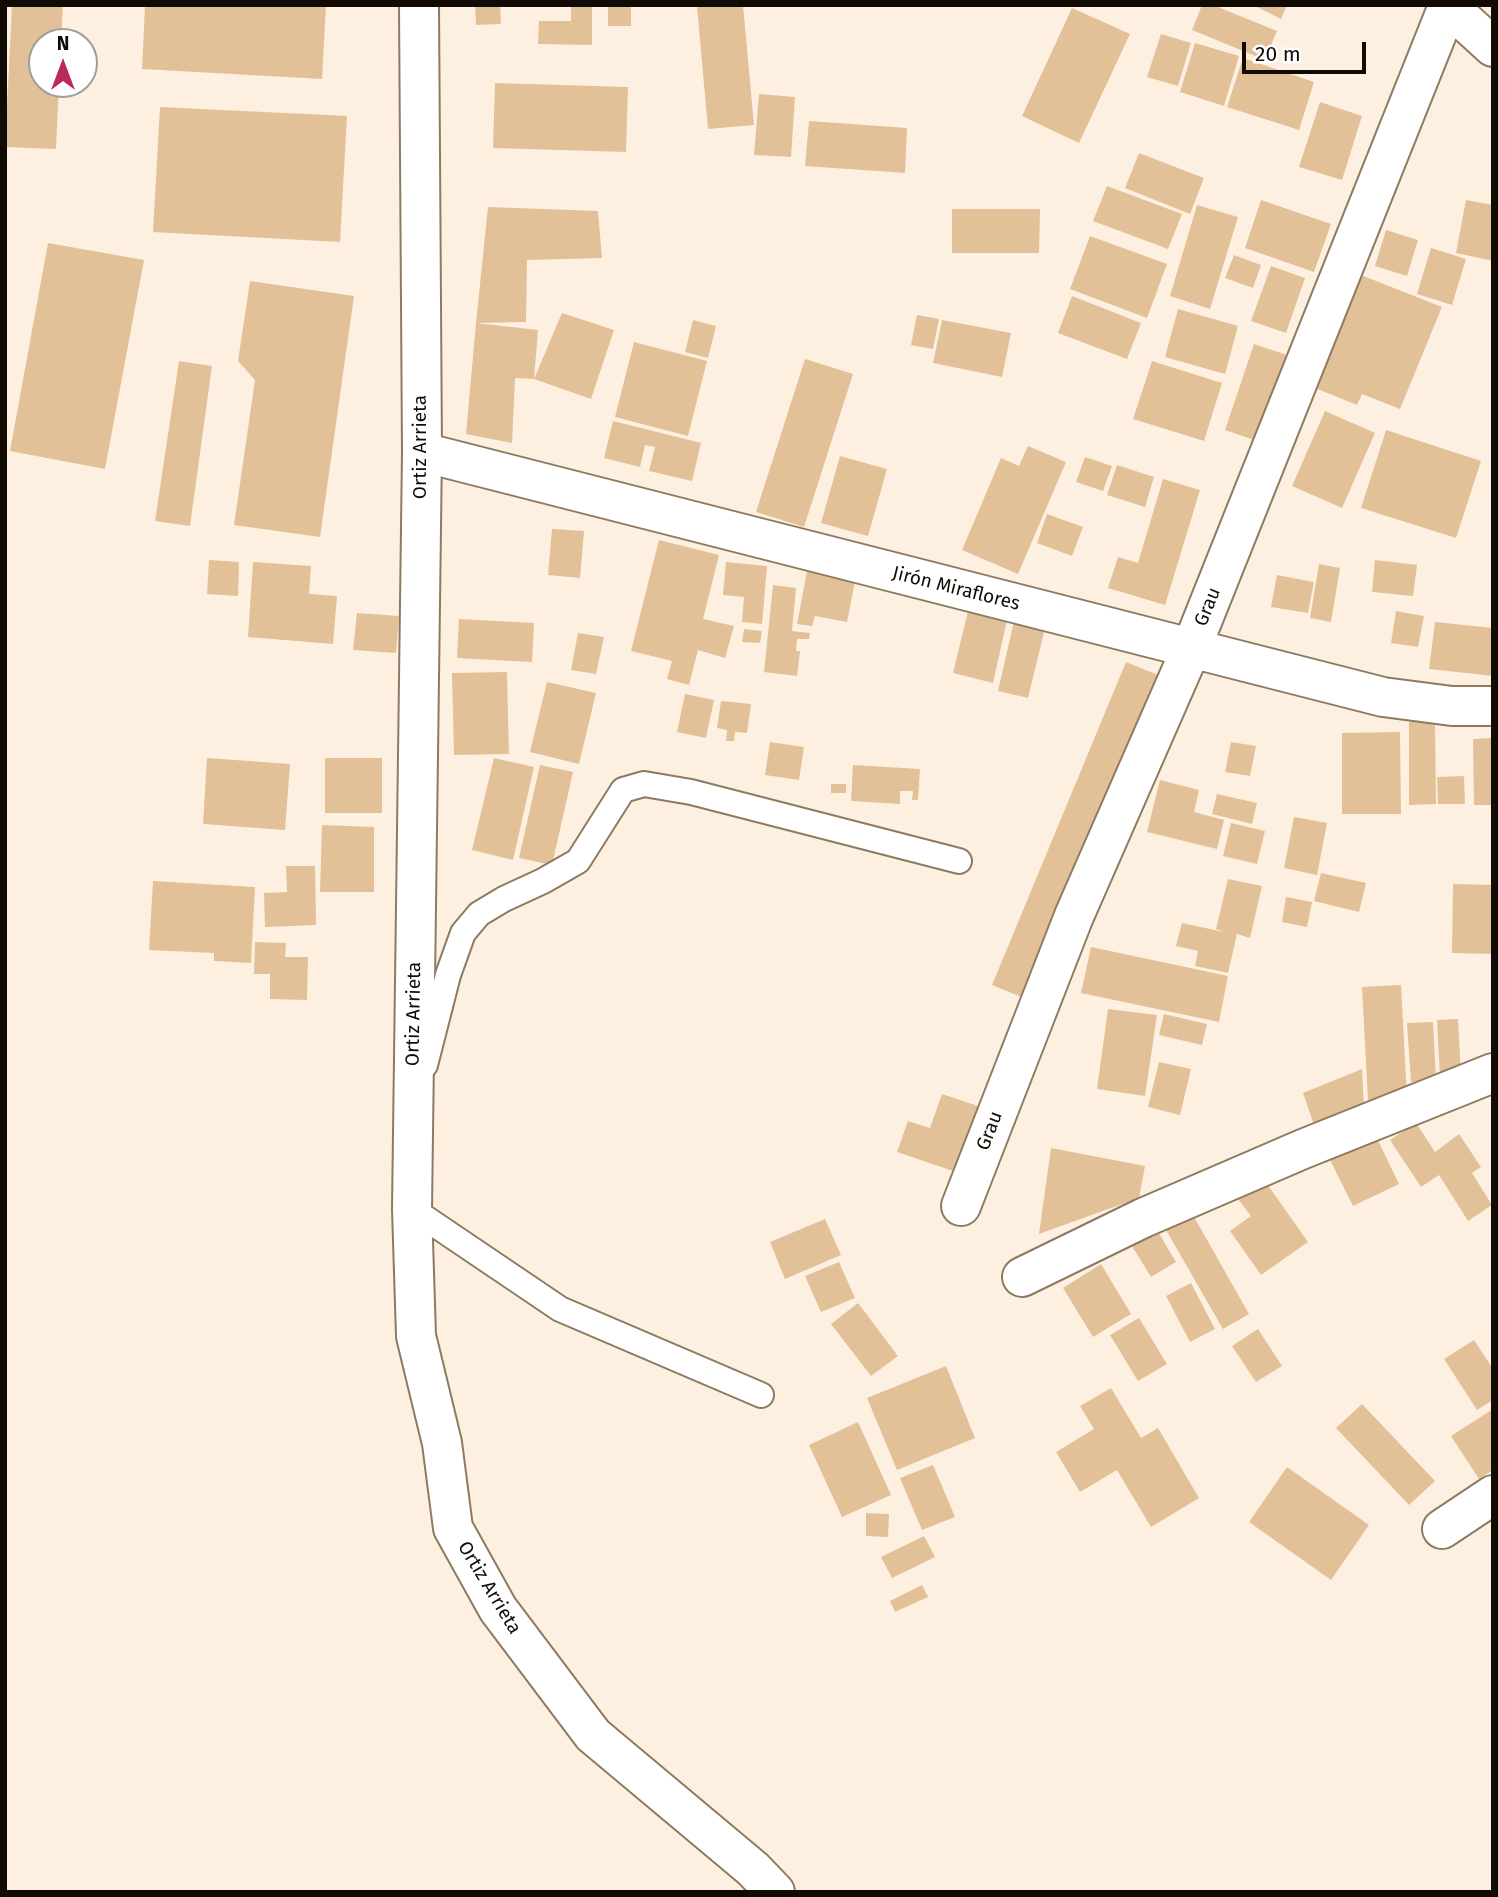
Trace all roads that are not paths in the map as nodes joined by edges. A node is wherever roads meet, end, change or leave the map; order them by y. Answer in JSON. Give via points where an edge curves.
{"nodes":[{"id":1,"x":419,"y":5,"type":"edge"},
{"id":2,"x":1447,"y":6,"type":"edge"},
{"id":3,"x":1493,"y":47,"type":"edge"},
{"id":4,"x":422,"y":452,"type":"junction"},
{"id":5,"x":1191,"y":649,"type":"junction"},
{"id":6,"x":1493,"y":705,"type":"edge"},
{"id":7,"x":959,"y":861,"type":"dead end"},
{"id":8,"x":1493,"y":1073,"type":"edge"},
{"id":9,"x":413,"y":1103,"type":"junction"},
{"id":10,"x":961,"y":1206,"type":"dead end"},
{"id":11,"x":412,"y":1209,"type":"junction"},
{"id":12,"x":1022,"y":1277,"type":"dead end"},
{"id":13,"x":761,"y":1395,"type":"dead end"},
{"id":14,"x":1493,"y":1494,"type":"edge"},
{"id":15,"x":1442,"y":1529,"type":"dead end"},
{"id":16,"x":775,"y":1892,"type":"edge"}],
"edges":[{"from":1,"to":4,"type":"street","name":"Ortiz Arrieta"},
{"from":2,"to":3,"type":"street"},
{"from":2,"to":5,"type":"street","name":"Grau"},
{"from":4,"to":5,"type":"street","name":"Jirón Miraflores"},
{"from":4,"to":9,"type":"street","name":"Ortiz Arrieta"},
{"from":5,"to":6,"type":"street","name":"Jirón Miraflores","via":[[1384,697],[1452,706]]},
{"from":5,"to":10,"type":"street","name":"Grau","via":[[1074,916]]},
{"from":7,"to":9,"type":"lane","via":[[691,792],[644,784],[623,790],[578,861],[479,914],[463,933]]},
{"from":8,"to":12,"type":"street","via":[[1143,1218]]},
{"from":9,"to":11,"type":"street","name":"Ortiz Arrieta"},
{"from":11,"to":13,"type":"lane","via":[[561,1310]]},
{"from":11,"to":16,"type":"street","name":"Ortiz Arrieta","via":[[416,1336],[442,1443],[453,1528],[498,1609],[593,1735]]},
{"from":14,"to":15,"type":"street"}]}
